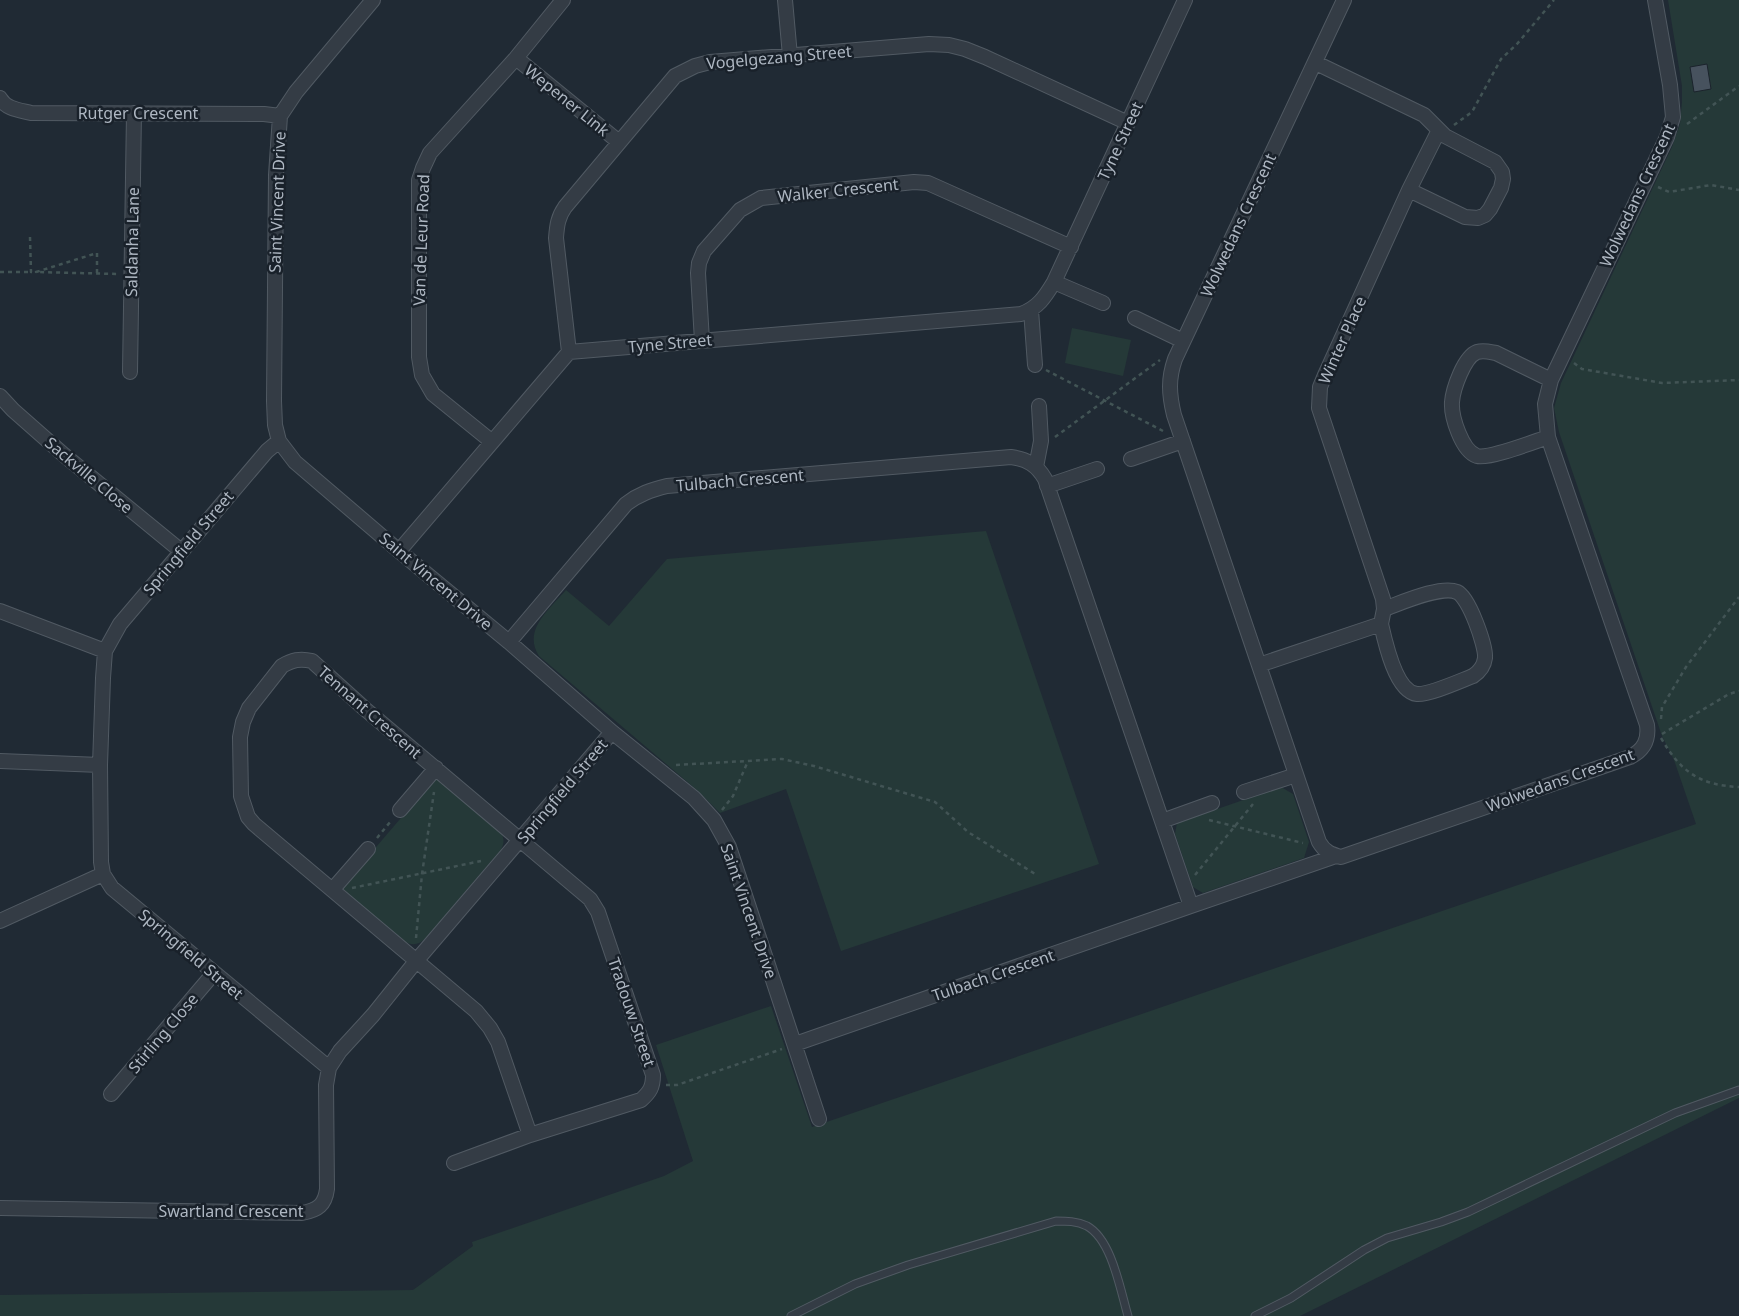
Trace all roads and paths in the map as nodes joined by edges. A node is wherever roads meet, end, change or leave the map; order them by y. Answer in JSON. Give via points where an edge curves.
{"nodes":[{"id":1,"x":373,"y":0,"type":"edge"},
{"id":2,"x":563,"y":0,"type":"edge"},
{"id":3,"x":785,"y":0,"type":"edge"},
{"id":4,"x":1185,"y":0,"type":"edge"},
{"id":5,"x":1344,"y":0,"type":"edge"},
{"id":6,"x":1554,"y":0,"type":"edge"},
{"id":7,"x":1655,"y":0,"type":"edge"},
{"id":8,"x":790,"y":56,"type":"junction"},
{"id":9,"x":516,"y":58,"type":"junction"},
{"id":10,"x":1316,"y":63,"type":"junction"},
{"id":11,"x":1739,"y":86,"type":"edge"},
{"id":12,"x":0,"y":98,"type":"edge"},
{"id":13,"x":134,"y":112,"type":"junction"},
{"id":14,"x":280,"y":116,"type":"junction"},
{"id":15,"x":1128,"y":123,"type":"junction"},
{"id":16,"x":1442,"y":133,"type":"junction"},
{"id":17,"x":1667,"y":137,"type":"junction"},
{"id":18,"x":619,"y":142,"type":"junction"},
{"id":19,"x":1645,"y":182,"type":"junction"},
{"id":20,"x":1409,"y":190,"type":"junction"},
{"id":21,"x":1739,"y":190,"type":"edge"},
{"id":22,"x":30,"y":237,"type":"dead end"},
{"id":23,"x":1070,"y":247,"type":"junction"},
{"id":24,"x":0,"y":272,"type":"edge"},
{"id":25,"x":30,"y":272,"type":"junction"},
{"id":26,"x":36,"y":272,"type":"junction"},
{"id":27,"x":97,"y":273,"type":"junction"},
{"id":28,"x":132,"y":274,"type":"junction"},
{"id":29,"x":1054,"y":282,"type":"junction"},
{"id":30,"x":1103,"y":303,"type":"dead end"},
{"id":31,"x":1031,"y":310,"type":"junction"},
{"id":32,"x":1135,"y":318,"type":"dead end"},
{"id":33,"x":702,"y":341,"type":"junction"},
{"id":34,"x":1183,"y":341,"type":"junction"},
{"id":35,"x":568,"y":352,"type":"junction"},
{"id":36,"x":1563,"y":354,"type":"junction"},
{"id":37,"x":1174,"y":358,"type":"junction"},
{"id":38,"x":1035,"y":365,"type":"joint"},
{"id":39,"x":130,"y":372,"type":"dead end"},
{"id":40,"x":1550,"y":380,"type":"junction"},
{"id":41,"x":1739,"y":380,"type":"edge"},
{"id":42,"x":0,"y":396,"type":"edge"},
{"id":43,"x":1104,"y":401,"type":"junction"},
{"id":44,"x":1039,"y":406,"type":"dead end"},
{"id":45,"x":1548,"y":437,"type":"junction"},
{"id":46,"x":279,"y":441,"type":"junction"},
{"id":47,"x":491,"y":441,"type":"junction"},
{"id":48,"x":1042,"y":441,"type":"junction"},
{"id":49,"x":1176,"y":443,"type":"junction"},
{"id":50,"x":1131,"y":459,"type":"dead end"},
{"id":51,"x":1036,"y":467,"type":"junction"},
{"id":52,"x":1097,"y":469,"type":"dead end"},
{"id":53,"x":1047,"y":486,"type":"junction"},
{"id":54,"x":399,"y":551,"type":"junction"},
{"id":55,"x":181,"y":552,"type":"junction"},
{"id":56,"x":1739,"y":597,"type":"edge"},
{"id":57,"x":1384,"y":609,"type":"junction"},
{"id":58,"x":0,"y":611,"type":"edge"},
{"id":59,"x":1381,"y":624,"type":"junction"},
{"id":60,"x":509,"y":642,"type":"junction"},
{"id":61,"x":105,"y":651,"type":"junction"},
{"id":62,"x":1259,"y":665,"type":"junction"},
{"id":63,"x":1739,"y":691,"type":"edge"},
{"id":64,"x":612,"y":732,"type":"junction"},
{"id":65,"x":1659,"y":736,"type":"junction"},
{"id":66,"x":0,"y":761,"type":"edge"},
{"id":67,"x":748,"y":761,"type":"junction"},
{"id":68,"x":100,"y":765,"type":"junction"},
{"id":69,"x":655,"y":767,"type":"junction"},
{"id":70,"x":432,"y":772,"type":"junction"},
{"id":71,"x":1296,"y":775,"type":"junction"},
{"id":72,"x":1267,"y":784,"type":"junction"},
{"id":73,"x":1739,"y":787,"type":"edge"},
{"id":74,"x":1244,"y":792,"type":"dead end"},
{"id":75,"x":1212,"y":803,"type":"dead end"},
{"id":76,"x":400,"y":810,"type":"joint"},
{"id":77,"x":1183,"y":813,"type":"junction"},
{"id":78,"x":714,"y":820,"type":"junction"},
{"id":79,"x":1162,"y":821,"type":"junction"},
{"id":80,"x":1235,"y":827,"type":"junction"},
{"id":81,"x":521,"y":839,"type":"junction"},
{"id":82,"x":1322,"y":847,"type":"junction"},
{"id":83,"x":368,"y":849,"type":"joint"},
{"id":84,"x":1336,"y":856,"type":"junction"},
{"id":85,"x":489,"y":860,"type":"dead end"},
{"id":86,"x":103,"y":874,"type":"junction"},
{"id":87,"x":422,"y":874,"type":"junction"},
{"id":88,"x":1035,"y":874,"type":"dead end"},
{"id":89,"x":1184,"y":887,"type":"junction"},
{"id":90,"x":333,"y":889,"type":"junction"},
{"id":91,"x":349,"y":889,"type":"dead end"},
{"id":92,"x":1236,"y":890,"type":"joint"},
{"id":93,"x":1191,"y":906,"type":"junction"},
{"id":94,"x":0,"y":921,"type":"edge"},
{"id":95,"x":426,"y":950,"type":"junction"},
{"id":96,"x":416,"y":960,"type":"junction"},
{"id":97,"x":214,"y":973,"type":"junction"},
{"id":98,"x":795,"y":1044,"type":"junction"},
{"id":99,"x":329,"y":1068,"type":"junction"},
{"id":100,"x":653,"y":1085,"type":"junction"},
{"id":101,"x":1739,"y":1090,"type":"edge"},
{"id":102,"x":112,"y":1094,"type":"dead end"},
{"id":103,"x":819,"y":1119,"type":"dead end"},
{"id":104,"x":530,"y":1136,"type":"junction"},
{"id":105,"x":454,"y":1163,"type":"dead end"},
{"id":106,"x":0,"y":1208,"type":"edge"},
{"id":107,"x":791,"y":1316,"type":"edge"},
{"id":108,"x":1128,"y":1316,"type":"edge"},
{"id":109,"x":1255,"y":1316,"type":"edge"}],
"edges":[{"from":1,"to":14,"type":"street","name":"Saint Vincent Drive","via":[[296,92]]},
{"from":2,"to":9,"type":"street","name":"Van de Leur Road"},
{"from":3,"to":8,"type":"street"},
{"from":4,"to":15,"type":"street","name":"Tyne Street"},
{"from":5,"to":10,"type":"street","name":"Wolwedans Crescent"},
{"from":6,"to":16,"type":"path","via":[[1501,59],[1472,112]]},
{"from":7,"to":17,"type":"street","name":"Wolwedans Crescent","via":[[1673,117]]},
{"from":8,"to":15,"type":"street","name":"Vogelgezang Street","via":[[911,45],[949,45],[985,57]]},
{"from":8,"to":18,"type":"street","name":"Vogelgezang Street","via":[[710,62],[685,69],[675,76]]},
{"from":9,"to":18,"type":"street","name":"Wepener Link"},
{"from":9,"to":47,"type":"street","name":"Van de Leur Road","via":[[430,154],[419,180],[420,368],[434,394]]},
{"from":10,"to":16,"type":"street","via":[[1424,115]]},
{"from":10,"to":34,"type":"street","name":"Wolwedans Crescent"},
{"from":11,"to":17,"type":"path"},
{"from":12,"to":13,"type":"street","name":"Rutger Crescent","via":[[4,104],[30,113]]},
{"from":13,"to":14,"type":"street","name":"Rutger Crescent"},
{"from":13,"to":28,"type":"street","name":"Saldanha Lane"},
{"from":14,"to":46,"type":"street","name":"Saint Vincent Drive","via":[[276,175],[274,401]]},
{"from":15,"to":23,"type":"street","name":"Tyne Street"},
{"from":16,"to":20,"type":"street","name":"Winter Place"},
{"from":16,"to":20,"type":"street","via":[[1500,167],[1501,188],[1490,209],[1478,218],[1465,217]]},
{"from":17,"to":19,"type":"street","name":"Wolwedans Crescent"},
{"from":18,"to":35,"type":"street","name":"Vogelgezang Street","via":[[565,207],[557,224]]},
{"from":19,"to":21,"type":"path","via":[[1669,192],[1711,185]]},
{"from":19,"to":36,"type":"street","name":"Wolwedans Crescent"},
{"from":20,"to":57,"type":"street","name":"Winter Place","via":[[1325,375],[1319,397],[1319,408]]},
{"from":22,"to":25,"type":"path"},
{"from":23,"to":29,"type":"street","name":"Tyne Street"},
{"from":23,"to":33,"type":"street","name":"Walker Crescent","via":[[928,183],[761,198],[740,210],[704,252],[699,263]]},
{"from":24,"to":25,"type":"path"},
{"from":25,"to":26,"type":"path"},
{"from":26,"to":27,"type":"path"},
{"from":26,"to":27,"type":"path","via":[[97,253]]},
{"from":27,"to":28,"type":"path"},
{"from":28,"to":39,"type":"street","name":"Saldanha Lane"},
{"from":29,"to":30,"type":"street"},
{"from":29,"to":31,"type":"street","name":"Tyne Street","via":[[1041,302]]},
{"from":31,"to":33,"type":"street","name":"Tyne Street","via":[[1021,314]]},
{"from":31,"to":38,"type":"street"},
{"from":32,"to":34,"type":"street"},
{"from":33,"to":35,"type":"street","name":"Tyne Street"},
{"from":34,"to":37,"type":"street","name":"Wolwedans Crescent"},
{"from":35,"to":47,"type":"street"},
{"from":36,"to":40,"type":"street","name":"Wolwedans Crescent"},
{"from":36,"to":41,"type":"path","via":[[1582,369],[1662,383]]},
{"from":37,"to":43,"type":"path","via":[[1165,356]]},
{"from":37,"to":49,"type":"street","name":"Wolwedans Crescent","via":[[1168,384]]},
{"from":38,"to":43,"type":"path"},
{"from":40,"to":45,"type":"street","name":"Wolwedans Crescent","via":[[1545,404]]},
{"from":40,"to":45,"type":"street","via":[[1496,353],[1478,352],[1464,365],[1452,401],[1463,443],[1476,455],[1484,457]]},
{"from":42,"to":55,"type":"street","name":"Sackville Close"},
{"from":43,"to":48,"type":"path","via":[[1052,438]]},
{"from":43,"to":49,"type":"path","via":[[1166,432]]},
{"from":44,"to":48,"type":"street"},
{"from":45,"to":84,"type":"street","name":"Wolwedans Crescent","via":[[1647,725],[1645,745],[1630,757],[1347,856]]},
{"from":46,"to":54,"type":"street","name":"Saint Vincent Drive","via":[[295,462]]},
{"from":46,"to":55,"type":"street","name":"Springfield Street","via":[[266,451]]},
{"from":47,"to":54,"type":"street"},
{"from":48,"to":51,"type":"street"},
{"from":49,"to":50,"type":"street"},
{"from":49,"to":62,"type":"street","name":"Wolwedans Crescent"},
{"from":51,"to":53,"type":"street"},
{"from":51,"to":60,"type":"street","name":"Tulbach Crescent","via":[[1012,457],[667,486],[648,491],[626,504]]},
{"from":52,"to":53,"type":"street"},
{"from":53,"to":79,"type":"street"},
{"from":54,"to":60,"type":"street","name":"Saint Vincent Drive"},
{"from":55,"to":61,"type":"street","name":"Springfield Street","via":[[120,624]]},
{"from":56,"to":65,"type":"path","via":[[1686,667],[1662,708]]},
{"from":57,"to":59,"type":"street","name":"Winter Place"},
{"from":57,"to":59,"type":"street","name":"Winter Place","via":[[1437,592],[1457,592],[1470,607],[1485,655],[1482,666],[1472,676],[1434,690],[1417,694],[1409,692],[1396,673]]},
{"from":58,"to":61,"type":"street"},
{"from":59,"to":62,"type":"street"},
{"from":60,"to":64,"type":"street","name":"Saint Vincent Drive"},
{"from":61,"to":68,"type":"street","name":"Springfield Street"},
{"from":62,"to":71,"type":"street","name":"Wolwedans Crescent"},
{"from":63,"to":65,"type":"path"},
{"from":64,"to":69,"type":"street","name":"Saint Vincent Drive"},
{"from":64,"to":81,"type":"street","name":"Springfield Street"},
{"from":65,"to":73,"type":"path","via":[[1672,757],[1698,777],[1710,784]]},
{"from":66,"to":68,"type":"street"},
{"from":67,"to":69,"type":"path"},
{"from":67,"to":78,"type":"path","via":[[733,796]]},
{"from":67,"to":88,"type":"path","via":[[782,758],[935,802],[968,832]]},
{"from":68,"to":86,"type":"street","name":"Springfield Street"},
{"from":69,"to":78,"type":"street","name":"Saint Vincent Drive","via":[[694,798]]},
{"from":70,"to":76,"type":"street","name":"Tennant Crescent"},
{"from":70,"to":81,"type":"street","name":"Tennant Crescent"},
{"from":70,"to":87,"type":"path","via":[[435,782]]},
{"from":70,"to":90,"type":"street","name":"Tennant Crescent","via":[[312,661],[296,660],[282,666],[249,708],[243,722],[240,796],[254,824]]},
{"from":71,"to":72,"type":"street"},
{"from":71,"to":82,"type":"street","name":"Wolwedans Crescent"},
{"from":72,"to":74,"type":"street"},
{"from":72,"to":80,"type":"path"},
{"from":75,"to":77,"type":"street"},
{"from":76,"to":83,"type":"path"},
{"from":77,"to":79,"type":"street"},
{"from":77,"to":80,"type":"path"},
{"from":78,"to":98,"type":"street","name":"Saint Vincent Drive","via":[[729,847]]},
{"from":79,"to":89,"type":"street"},
{"from":80,"to":82,"type":"path"},
{"from":80,"to":89,"type":"path"},
{"from":81,"to":95,"type":"street","name":"Springfield Street"},
{"from":81,"to":100,"type":"street","name":"Tradouw Street","via":[[590,899],[598,912],[653,1075]]},
{"from":82,"to":84,"type":"street"},
{"from":83,"to":90,"type":"street"},
{"from":84,"to":92,"type":"street","name":"Wolwedans Crescent"},
{"from":85,"to":87,"type":"path"},
{"from":86,"to":94,"type":"street"},
{"from":86,"to":97,"type":"street","name":"Springfield Street","via":[[112,888]]},
{"from":87,"to":91,"type":"path"},
{"from":87,"to":95,"type":"path","via":[[415,941]]},
{"from":89,"to":93,"type":"street"},
{"from":90,"to":96,"type":"street","name":"Tennant Crescent"},
{"from":92,"to":93,"type":"street","name":"Tulbach Crescent"},
{"from":93,"to":98,"type":"street","name":"Tulbach Crescent"},
{"from":95,"to":96,"type":"street","name":"Springfield Street"},
{"from":96,"to":99,"type":"street","name":"Springfield Street"},
{"from":96,"to":104,"type":"street","via":[[490,1028],[498,1042]]},
{"from":97,"to":99,"type":"street","name":"Springfield Street"},
{"from":97,"to":102,"type":"street","name":"Stirling Close"},
{"from":98,"to":100,"type":"path","via":[[677,1085]]},
{"from":98,"to":103,"type":"street","name":"Saint Vincent Drive"},
{"from":99,"to":106,"type":"street","name":"Swartland Crescent","via":[[326,1085],[327,1188],[326,1198],[318,1209],[302,1213]]},
{"from":100,"to":104,"type":"street","name":"Tradouw Street","via":[[641,1100]]},
{"from":101,"to":109,"type":"lane","via":[[1675,1113],[1468,1212],[1388,1238],[1291,1298]]},
{"from":104,"to":105,"type":"street","name":"Tradouw Street"},
{"from":107,"to":108,"type":"lane","via":[[864,1280],[1056,1222],[1086,1225],[1098,1234],[1107,1247]]}]}
